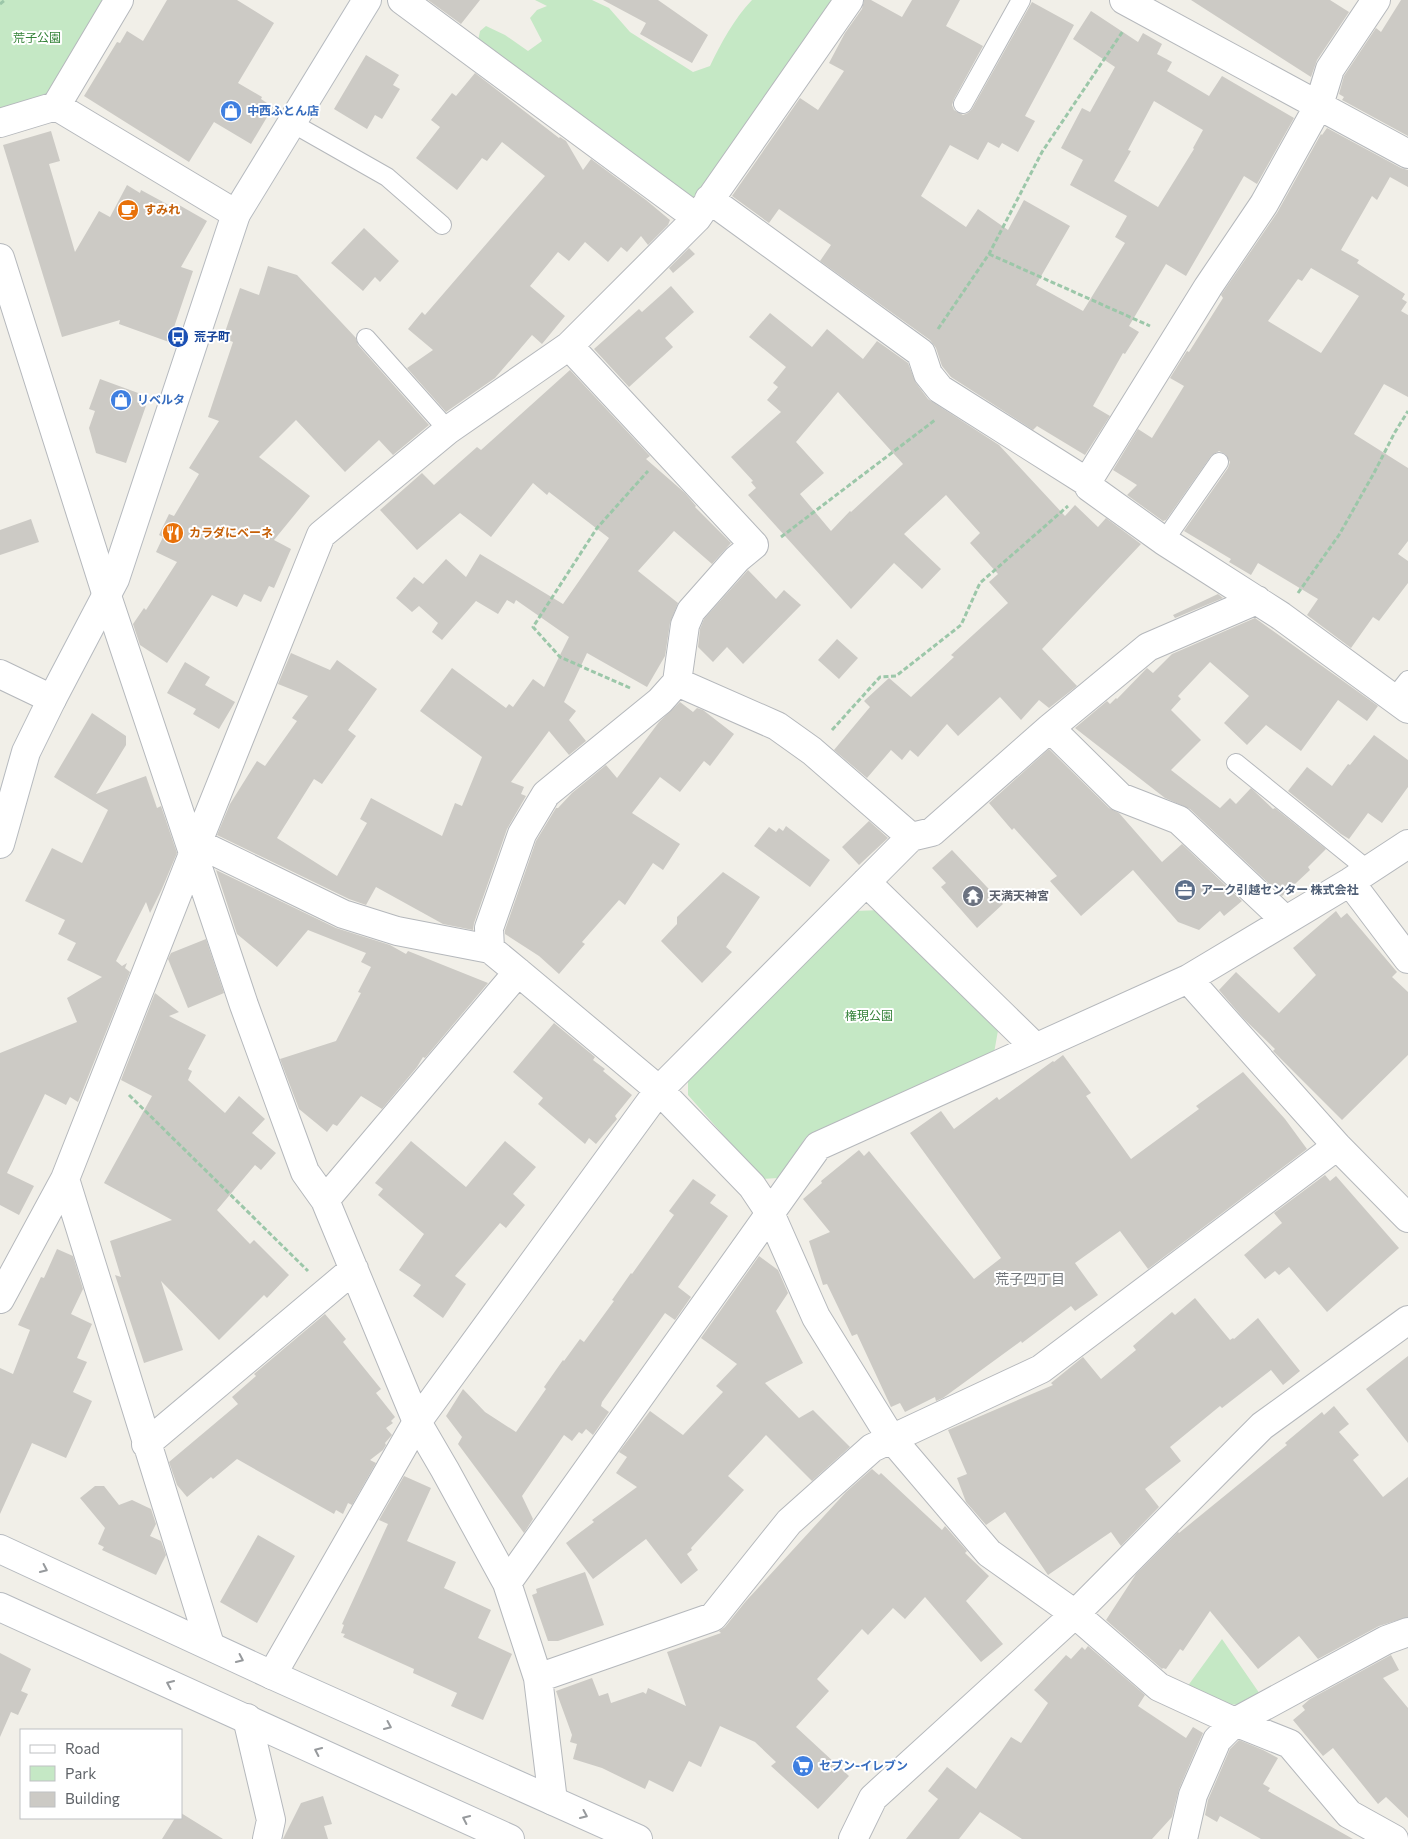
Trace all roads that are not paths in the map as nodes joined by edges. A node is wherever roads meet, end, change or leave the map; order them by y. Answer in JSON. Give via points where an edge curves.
{"nodes":[{"id":1,"x":120,"y":0,"type":"edge"},
{"id":2,"x":367,"y":0,"type":"edge"},
{"id":3,"x":402,"y":0,"type":"edge"},
{"id":4,"x":850,"y":0,"type":"edge"},
{"id":5,"x":1021,"y":0,"type":"edge"},
{"id":6,"x":1376,"y":0,"type":"edge"},
{"id":7,"x":1131,"y":4,"type":"edge"},
{"id":8,"x":963,"y":104,"type":"dead end"},
{"id":9,"x":1319,"y":105,"type":"junction"},
{"id":10,"x":56,"y":106,"type":"junction"},
{"id":11,"x":0,"y":123,"type":"edge"},
{"id":12,"x":292,"y":123,"type":"junction"},
{"id":13,"x":1408,"y":154,"type":"edge"},
{"id":14,"x":703,"y":208,"type":"junction"},
{"id":15,"x":236,"y":214,"type":"junction"},
{"id":16,"x":442,"y":226,"type":"dead end"},
{"id":17,"x":2,"y":275,"type":"edge"},
{"id":18,"x":366,"y":338,"type":"dead end"},
{"id":19,"x":568,"y":346,"type":"junction"},
{"id":20,"x":448,"y":430,"type":"junction"},
{"id":21,"x":1219,"y":462,"type":"dead end"},
{"id":22,"x":1088,"y":484,"type":"junction"},
{"id":23,"x":1164,"y":540,"type":"junction"},
{"id":24,"x":106,"y":596,"type":"junction"},
{"id":25,"x":1257,"y":600,"type":"junction"},
{"id":26,"x":0,"y":674,"type":"edge"},
{"id":27,"x":669,"y":691,"type":"junction"},
{"id":28,"x":1403,"y":696,"type":"edge"},
{"id":29,"x":52,"y":699,"type":"junction"},
{"id":30,"x":1050,"y":728,"type":"junction"},
{"id":31,"x":1236,"y":763,"type":"dead end"},
{"id":32,"x":911,"y":837,"type":"junction"},
{"id":33,"x":0,"y":844,"type":"edge"},
{"id":34,"x":1408,"y":844,"type":"edge"},
{"id":35,"x":195,"y":848,"type":"junction"},
{"id":36,"x":1359,"y":876,"type":"junction"},
{"id":37,"x":866,"y":882,"type":"junction"},
{"id":38,"x":1285,"y":920,"type":"junction"},
{"id":39,"x":490,"y":949,"type":"junction"},
{"id":40,"x":1408,"y":959,"type":"edge"},
{"id":41,"x":518,"y":972,"type":"junction"},
{"id":42,"x":1188,"y":978,"type":"junction"},
{"id":43,"x":1036,"y":1048,"type":"junction"},
{"id":44,"x":659,"y":1090,"type":"junction"},
{"id":45,"x":1337,"y":1146,"type":"junction"},
{"id":46,"x":65,"y":1179,"type":"junction"},
{"id":47,"x":325,"y":1200,"type":"junction"},
{"id":48,"x":770,"y":1213,"type":"junction"},
{"id":49,"x":1408,"y":1218,"type":"edge"},
{"id":50,"x":354,"y":1269,"type":"junction"},
{"id":51,"x":0,"y":1299,"type":"edge"},
{"id":52,"x":1408,"y":1320,"type":"edge"},
{"id":53,"x":417,"y":1422,"type":"junction"},
{"id":54,"x":891,"y":1438,"type":"junction"},
{"id":55,"x":146,"y":1444,"type":"junction"},
{"id":56,"x":0,"y":1549,"type":"edge"},
{"id":57,"x":507,"y":1583,"type":"junction"},
{"id":58,"x":0,"y":1607,"type":"edge"},
{"id":59,"x":1075,"y":1614,"type":"junction"},
{"id":60,"x":1408,"y":1632,"type":"edge"},
{"id":61,"x":210,"y":1646,"type":"junction"},
{"id":62,"x":272,"y":1674,"type":"junction"},
{"id":63,"x":538,"y":1678,"type":"junction"},
{"id":64,"x":247,"y":1718,"type":"junction"},
{"id":65,"x":1235,"y":1722,"type":"junction"},
{"id":66,"x":553,"y":1801,"type":"junction"},
{"id":67,"x":267,"y":1839,"type":"edge"},
{"id":68,"x":510,"y":1839,"type":"edge"},
{"id":69,"x":638,"y":1839,"type":"edge"},
{"id":70,"x":853,"y":1839,"type":"edge"},
{"id":71,"x":1183,"y":1839,"type":"edge"},
{"id":72,"x":1394,"y":1839,"type":"edge"}],
"edges":[{"from":1,"to":10,"type":"street"},
{"from":2,"to":12,"type":"street"},
{"from":3,"to":14,"type":"street"},
{"from":4,"to":14,"type":"street"},
{"from":5,"to":8,"type":"lane"},
{"from":6,"to":9,"type":"street","via":[[1330,69]]},
{"from":7,"to":9,"type":"street"},
{"from":9,"to":13,"type":"street"},
{"from":9,"to":22,"type":"street","via":[[1264,204],[1208,287]]},
{"from":10,"to":11,"type":"street"},
{"from":10,"to":15,"type":"street"},
{"from":12,"to":15,"type":"street"},
{"from":12,"to":16,"type":"lane","via":[[387,177]]},
{"from":14,"to":19,"type":"street"},
{"from":14,"to":22,"type":"street","via":[[921,353],[928,374],[940,389]]},
{"from":15,"to":24,"type":"street","via":[[116,579]]},
{"from":17,"to":24,"type":"street"},
{"from":18,"to":20,"type":"lane"},
{"from":19,"to":20,"type":"street"},
{"from":19,"to":27,"type":"street","via":[[754,545],[737,559],[691,611]]},
{"from":20,"to":35,"type":"street","via":[[321,535]]},
{"from":21,"to":23,"type":"lane"},
{"from":22,"to":23,"type":"street"},
{"from":23,"to":25,"type":"street"},
{"from":24,"to":29,"type":"street"},
{"from":24,"to":35,"type":"street"},
{"from":25,"to":28,"type":"street"},
{"from":25,"to":30,"type":"street","via":[[1148,647]]},
{"from":26,"to":29,"type":"street"},
{"from":27,"to":32,"type":"street","via":[[777,726]]},
{"from":27,"to":39,"type":"street","via":[[546,794],[522,834],[489,928]]},
{"from":29,"to":33,"type":"street","via":[[26,752]]},
{"from":30,"to":32,"type":"street","via":[[932,832]]},
{"from":30,"to":38,"type":"street","via":[[1120,797],[1179,820]]},
{"from":31,"to":36,"type":"lane"},
{"from":32,"to":37,"type":"street"},
{"from":34,"to":36,"type":"street"},
{"from":35,"to":39,"type":"street","via":[[343,914],[397,931]]},
{"from":35,"to":46,"type":"street"},
{"from":35,"to":47,"type":"street","via":[[244,1005],[305,1172]]},
{"from":36,"to":38,"type":"street"},
{"from":36,"to":40,"type":"street"},
{"from":37,"to":43,"type":"street"},
{"from":37,"to":44,"type":"street"},
{"from":38,"to":42,"type":"street"},
{"from":39,"to":41,"type":"street"},
{"from":41,"to":44,"type":"street"},
{"from":41,"to":47,"type":"street"},
{"from":42,"to":43,"type":"street"},
{"from":42,"to":45,"type":"street"},
{"from":43,"to":48,"type":"street","via":[[818,1146]]},
{"from":44,"to":48,"type":"street","via":[[752,1186]]},
{"from":44,"to":53,"type":"street"},
{"from":45,"to":49,"type":"street"},
{"from":45,"to":54,"type":"street","via":[[1041,1369]]},
{"from":46,"to":51,"type":"street"},
{"from":46,"to":55,"type":"street"},
{"from":47,"to":50,"type":"street"},
{"from":48,"to":54,"type":"street","via":[[816,1317]]},
{"from":48,"to":57,"type":"street"},
{"from":50,"to":53,"type":"street"},
{"from":50,"to":55,"type":"street"},
{"from":52,"to":59,"type":"street","via":[[1262,1426]]},
{"from":53,"to":57,"type":"street"},
{"from":53,"to":62,"type":"street"},
{"from":54,"to":59,"type":"street","via":[[989,1553]]},
{"from":54,"to":63,"type":"street","via":[[872,1448],[789,1522],[712,1617]]},
{"from":55,"to":61,"type":"street"},
{"from":56,"to":61,"type":"street","one_way":true},
{"from":57,"to":63,"type":"street"},
{"from":64,"to":58,"type":"street","one_way":true},
{"from":59,"to":65,"type":"street","via":[[1159,1688]]},
{"from":59,"to":70,"type":"street","via":[[873,1798]]},
{"from":60,"to":65,"type":"street","via":[[1386,1640]]},
{"from":61,"to":62,"type":"street","one_way":true},
{"from":62,"to":66,"type":"street","one_way":true},
{"from":63,"to":66,"type":"street"},
{"from":64,"to":67,"type":"street","via":[[271,1820]]},
{"from":68,"to":64,"type":"street","one_way":true},
{"from":65,"to":71,"type":"street","via":[[1217,1740],[1193,1795]]},
{"from":65,"to":72,"type":"street","via":[[1290,1744],[1349,1814]]},
{"from":66,"to":69,"type":"street","one_way":true}]}
